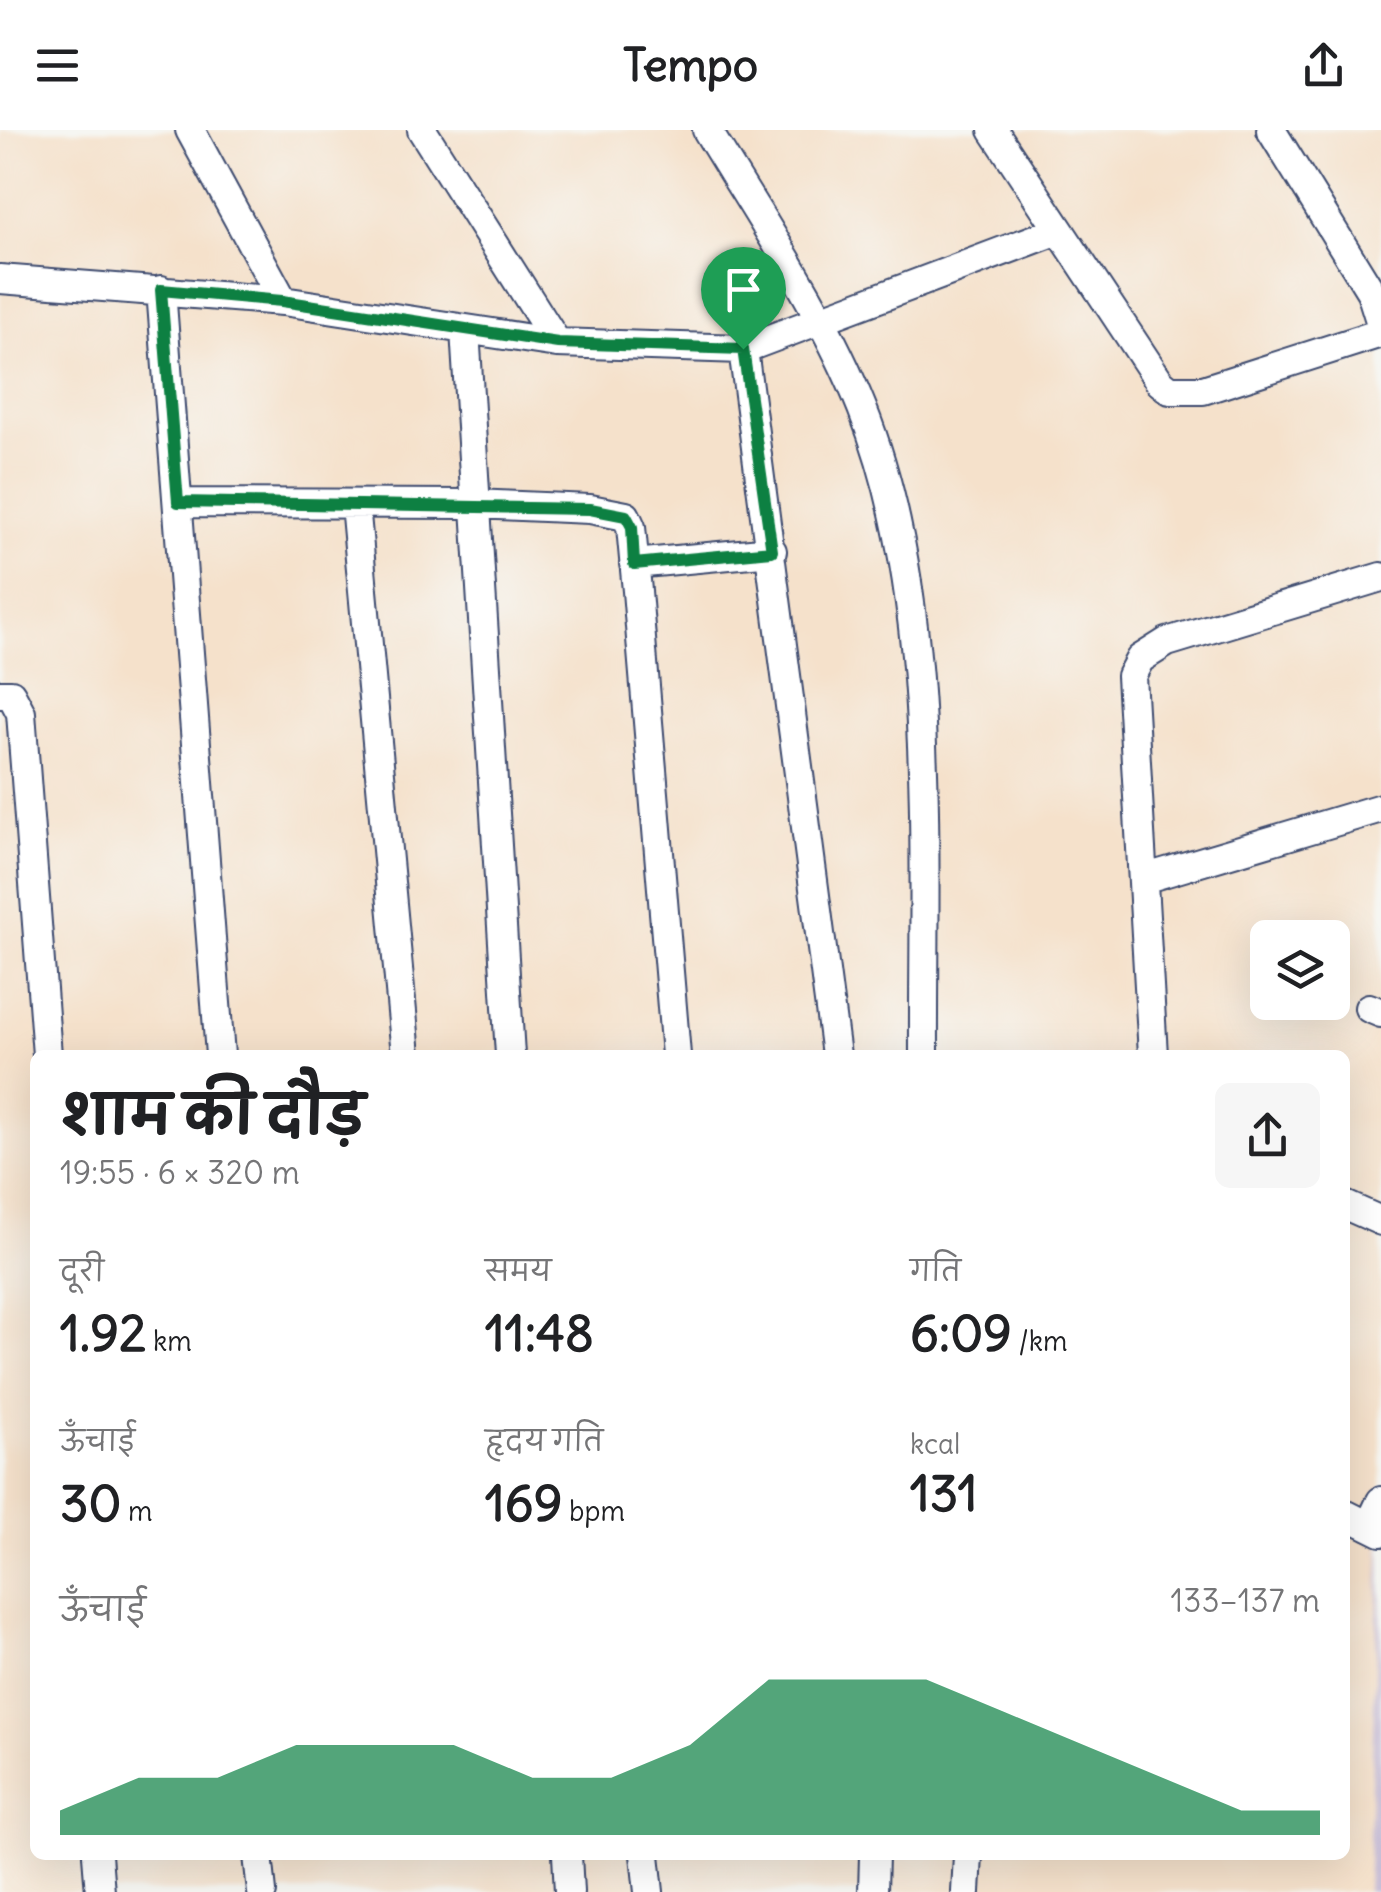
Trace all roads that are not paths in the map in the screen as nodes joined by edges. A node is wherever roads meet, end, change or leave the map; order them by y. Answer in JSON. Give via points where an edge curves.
{"nodes":[{"id":1,"x":190,"y":130,"type":"edge"},
{"id":2,"x":422,"y":130,"type":"edge"},
{"id":3,"x":707,"y":130,"type":"edge"},
{"id":4,"x":994,"y":130,"type":"edge"},
{"id":5,"x":1272,"y":130,"type":"edge"},
{"id":6,"x":1060,"y":230,"type":"junction"},
{"id":7,"x":0,"y":279,"type":"edge"},
{"id":8,"x":161,"y":290,"type":"junction"},
{"id":9,"x":1376,"y":290,"type":"edge"},
{"id":10,"x":282,"y":301,"type":"junction"},
{"id":11,"x":821,"y":322,"type":"junction"},
{"id":12,"x":1381,"y":324,"type":"edge"},
{"id":13,"x":464,"y":330,"type":"junction"},
{"id":14,"x":1381,"y":333,"type":"edge"},
{"id":15,"x":558,"y":343,"type":"junction"},
{"id":16,"x":743,"y":349,"type":"junction"},
{"id":17,"x":178,"y":502,"type":"junction"},
{"id":18,"x":355,"y":504,"type":"junction"},
{"id":19,"x":473,"y":504,"type":"junction"},
{"id":20,"x":772,"y":551,"type":"junction"},
{"id":21,"x":634,"y":564,"type":"junction"},
{"id":22,"x":1381,"y":577,"type":"edge"},
{"id":23,"x":0,"y":694,"type":"edge"},
{"id":24,"x":1381,"y":808,"type":"edge"},
{"id":25,"x":1143,"y":879,"type":"junction"},
{"id":26,"x":46,"y":1050,"type":"edge"},
{"id":27,"x":220,"y":1050,"type":"edge"},
{"id":28,"x":406,"y":1050,"type":"edge"},
{"id":29,"x":510,"y":1050,"type":"edge"},
{"id":30,"x":676,"y":1050,"type":"edge"},
{"id":31,"x":835,"y":1050,"type":"edge"},
{"id":32,"x":924,"y":1050,"type":"edge"},
{"id":33,"x":1153,"y":1050,"type":"edge"},
{"id":34,"x":1350,"y":1207,"type":"edge"},
{"id":35,"x":1381,"y":1220,"type":"edge"},
{"id":36,"x":97,"y":1860,"type":"edge"},
{"id":37,"x":259,"y":1860,"type":"edge"},
{"id":38,"x":567,"y":1860,"type":"edge"},
{"id":39,"x":645,"y":1860,"type":"edge"},
{"id":40,"x":874,"y":1860,"type":"edge"},
{"id":41,"x":968,"y":1860,"type":"edge"},
{"id":42,"x":100,"y":1892,"type":"edge"},
{"id":43,"x":262,"y":1892,"type":"edge"},
{"id":44,"x":569,"y":1892,"type":"edge"},
{"id":45,"x":649,"y":1892,"type":"edge"},
{"id":46,"x":874,"y":1892,"type":"edge"},
{"id":47,"x":966,"y":1892,"type":"edge"}],
"edges":[{"from":1,"to":10,"type":"street"},
{"from":2,"to":15,"type":"street"},
{"from":3,"to":11,"type":"street"},
{"from":4,"to":6,"type":"street"},
{"from":5,"to":9,"type":"street"},
{"from":6,"to":11,"type":"street"},
{"from":6,"to":14,"type":"street","via":[[1170,390],[1203,390]]},
{"from":7,"to":8,"type":"street"},
{"from":8,"to":10,"type":"street"},
{"from":8,"to":17,"type":"street"},
{"from":9,"to":12,"type":"street"},
{"from":10,"to":13,"type":"street"},
{"from":11,"to":16,"type":"street"},
{"from":11,"to":32,"type":"street","via":[[875,445],[914,618]]},
{"from":13,"to":15,"type":"street"},
{"from":13,"to":19,"type":"street"},
{"from":15,"to":16,"type":"street"},
{"from":16,"to":20,"type":"street"},
{"from":17,"to":18,"type":"street"},
{"from":17,"to":27,"type":"street"},
{"from":18,"to":19,"type":"street"},
{"from":18,"to":28,"type":"street"},
{"from":19,"to":21,"type":"street","via":[[626,516]]},
{"from":19,"to":29,"type":"street"},
{"from":20,"to":21,"type":"street"},
{"from":20,"to":31,"type":"street"},
{"from":21,"to":30,"type":"street"},
{"from":22,"to":25,"type":"street","via":[[1167,642],[1140,658],[1130,700]]},
{"from":23,"to":26,"type":"street","via":[[11,694],[21,713]]},
{"from":24,"to":25,"type":"street"},
{"from":25,"to":33,"type":"street"},
{"from":34,"to":35,"type":"street"},
{"from":36,"to":42,"type":"street"},
{"from":37,"to":43,"type":"street"},
{"from":38,"to":44,"type":"street"},
{"from":39,"to":45,"type":"street"},
{"from":40,"to":46,"type":"street"},
{"from":41,"to":47,"type":"street"}]}
